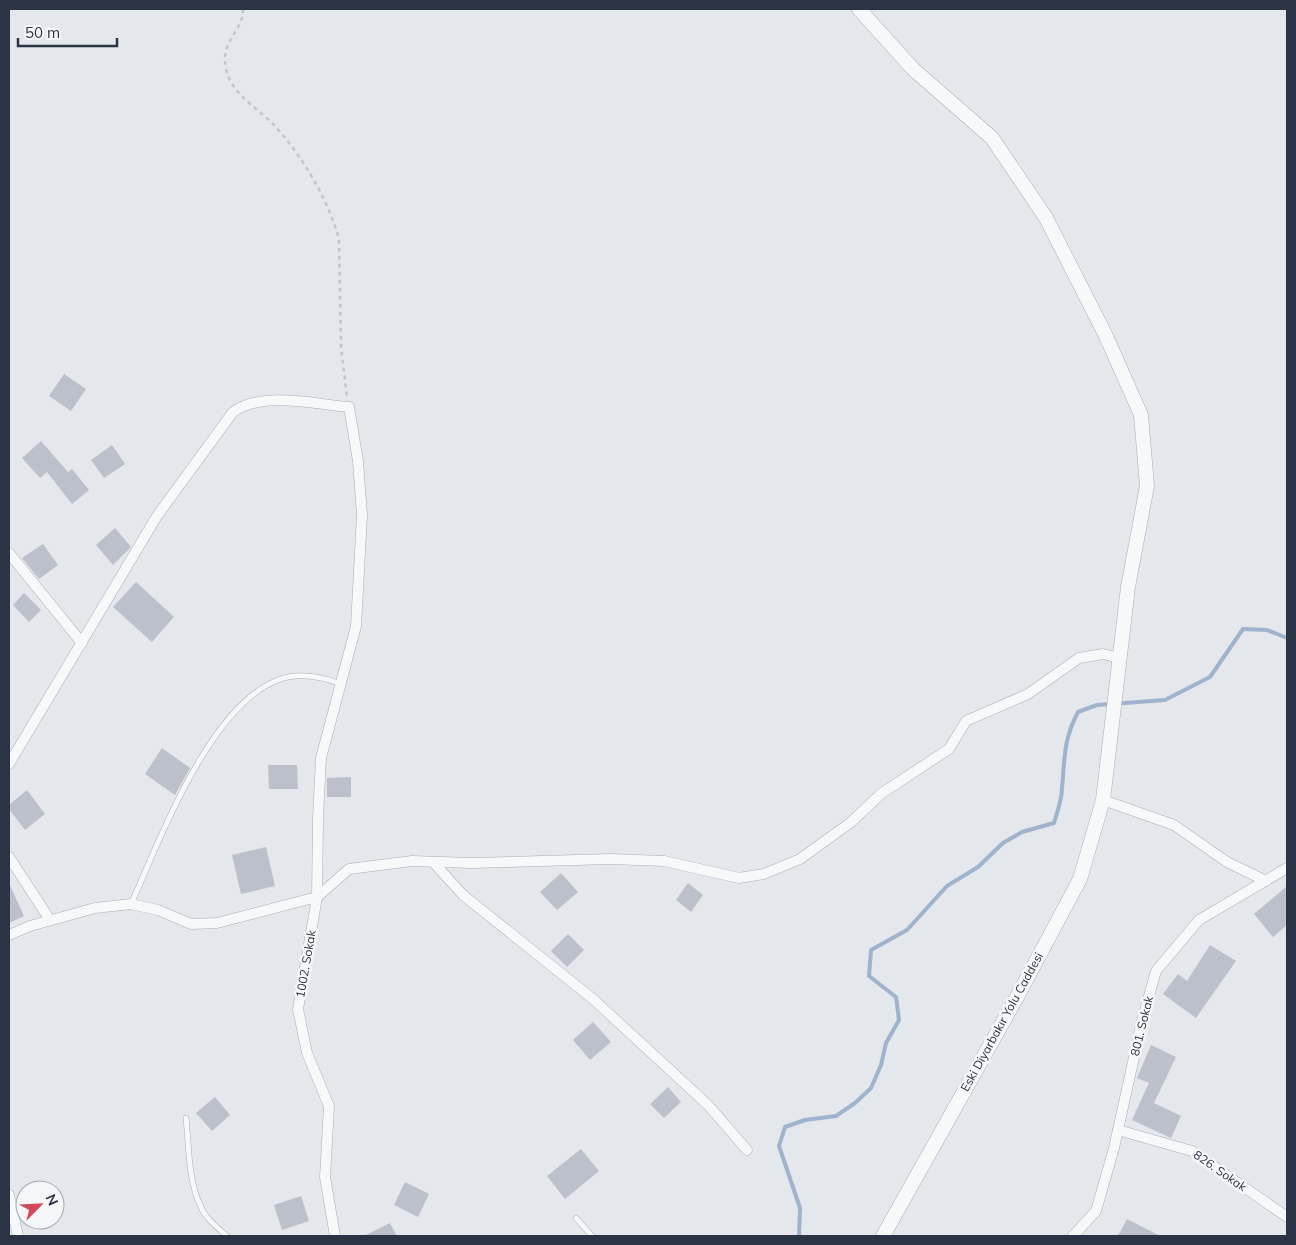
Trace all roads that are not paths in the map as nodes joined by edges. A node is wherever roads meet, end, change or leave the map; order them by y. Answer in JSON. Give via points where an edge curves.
{"nodes":[{"id":1,"x":859,"y":9,"type":"edge"},
{"id":2,"x":9,"y":553,"type":"edge"},
{"id":3,"x":82,"y":643,"type":"junction"},
{"id":4,"x":1120,"y":658,"type":"junction"},
{"id":5,"x":342,"y":684,"type":"junction"},
{"id":6,"x":9,"y":764,"type":"edge"},
{"id":7,"x":1104,"y":800,"type":"junction"},
{"id":8,"x":9,"y":857,"type":"edge"},
{"id":9,"x":433,"y":862,"type":"junction"},
{"id":10,"x":1287,"y":868,"type":"edge"},
{"id":11,"x":1266,"y":881,"type":"junction"},
{"id":12,"x":318,"y":897,"type":"junction"},
{"id":13,"x":131,"y":904,"type":"junction"},
{"id":14,"x":50,"y":920,"type":"junction"},
{"id":15,"x":9,"y":935,"type":"edge"},
{"id":16,"x":186,"y":1118,"type":"dead end"},
{"id":17,"x":1118,"y":1130,"type":"junction"},
{"id":18,"x":747,"y":1150,"type":"dead end"},
{"id":19,"x":9,"y":1196,"type":"edge"},
{"id":20,"x":1287,"y":1217,"type":"edge"},
{"id":21,"x":576,"y":1218,"type":"dead end"},
{"id":22,"x":18,"y":1236,"type":"edge"},
{"id":23,"x":227,"y":1236,"type":"edge"},
{"id":24,"x":334,"y":1236,"type":"edge"},
{"id":25,"x":592,"y":1236,"type":"edge"},
{"id":26,"x":883,"y":1236,"type":"edge"},
{"id":27,"x":1073,"y":1236,"type":"edge"}],
"edges":[{"from":1,"to":4,"type":"street","name":"Eski Diyarbakır Yolu Caddesi","via":[[913,69],[992,138],[1046,218],[1142,415],[1146,486],[1128,587]]},
{"from":2,"to":3,"type":"street"},
{"from":3,"to":5,"type":"street","name":"1002. Sokak","via":[[157,516],[233,412],[262,400],[349,406],[358,461],[361,543],[356,626]]},
{"from":3,"to":6,"type":"street"},
{"from":4,"to":7,"type":"street","name":"Eski Diyarbakır Yolu Caddesi"},
{"from":4,"to":9,"type":"street","via":[[1103,654],[1079,658],[1028,694],[966,721],[949,749],[882,793],[850,823],[800,859],[764,874],[739,878],[655,860]]},
{"from":5,"to":12,"type":"street","name":"1002. Sokak","via":[[321,758]]},
{"from":5,"to":13,"type":"lane","via":[[306,676],[278,680],[234,712],[213,740],[178,802]]},
{"from":7,"to":11,"type":"street","via":[[1174,825],[1227,862]]},
{"from":7,"to":26,"type":"street","name":"Eski Diyarbakır Yolu Caddesi","via":[[1080,879]]},
{"from":8,"to":14,"type":"street"},
{"from":9,"to":12,"type":"street","via":[[412,861],[350,869]]},
{"from":9,"to":18,"type":"street","via":[[463,895],[600,1006],[708,1105]]},
{"from":10,"to":11,"type":"street","name":"801. Sokak"},
{"from":11,"to":17,"type":"street","name":"801. Sokak","via":[[1199,920],[1156,971]]},
{"from":12,"to":13,"type":"street","via":[[208,924],[190,924],[158,910]]},
{"from":12,"to":24,"type":"street","name":"1002. Sokak","via":[[298,1009],[307,1053],[329,1106],[325,1177]]},
{"from":13,"to":14,"type":"street","via":[[95,908]]},
{"from":14,"to":15,"type":"street"},
{"from":16,"to":23,"type":"lane","via":[[195,1190],[201,1208]]},
{"from":17,"to":20,"type":"street","name":"826. Sokak","via":[[1192,1151]]},
{"from":17,"to":27,"type":"street","name":"801. Sokak","via":[[1096,1211]]},
{"from":19,"to":22,"type":"street"},
{"from":21,"to":25,"type":"lane"}]}
